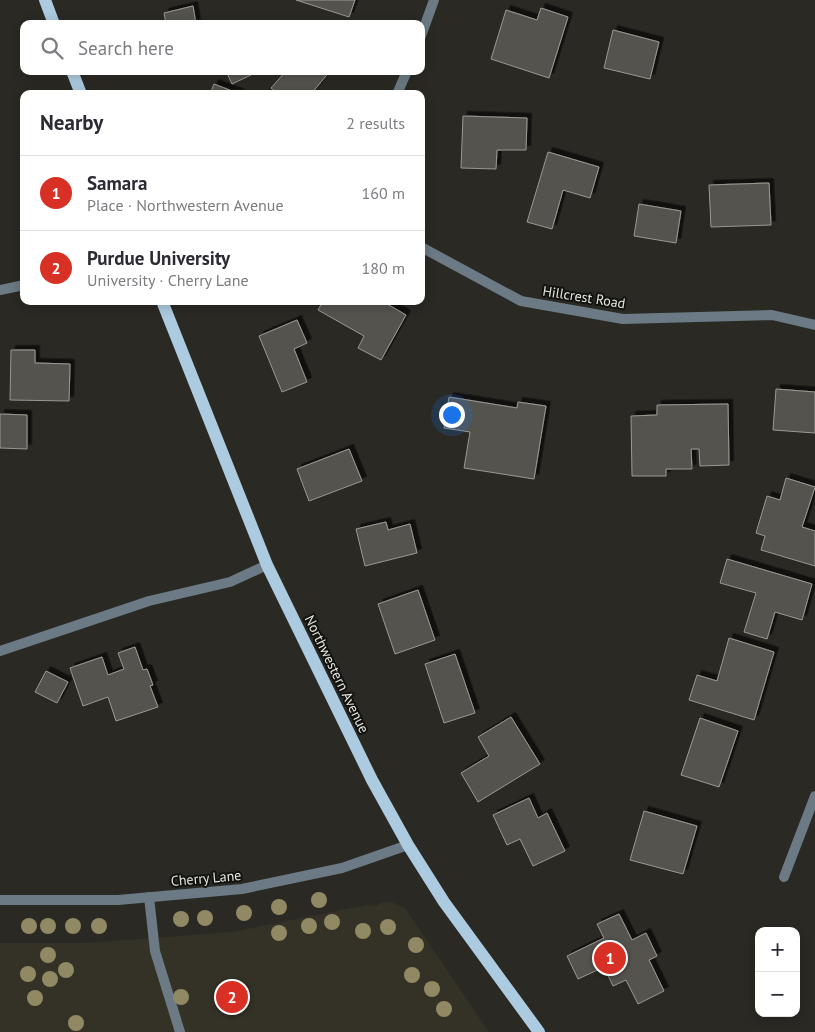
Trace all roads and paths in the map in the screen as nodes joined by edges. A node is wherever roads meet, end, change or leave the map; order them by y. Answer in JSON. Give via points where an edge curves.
{"nodes":[{"id":1,"x":45,"y":0,"type":"edge"},
{"id":2,"x":434,"y":0,"type":"edge"},
{"id":3,"x":52,"y":20,"type":"edge"},
{"id":4,"x":425,"y":25,"type":"edge"},
{"id":5,"x":74,"y":75,"type":"edge"},
{"id":6,"x":405,"y":75,"type":"edge"},
{"id":7,"x":79,"y":90,"type":"edge"},
{"id":8,"x":399,"y":90,"type":"edge"},
{"id":9,"x":425,"y":249,"type":"edge"},
{"id":10,"x":20,"y":286,"type":"edge"},
{"id":11,"x":0,"y":290,"type":"edge"},
{"id":12,"x":164,"y":305,"type":"edge"},
{"id":13,"x":815,"y":325,"type":"edge"},
{"id":14,"x":267,"y":565,"type":"junction"},
{"id":15,"x":0,"y":651,"type":"edge"},
{"id":16,"x":815,"y":796,"type":"edge"},
{"id":17,"x":408,"y":845,"type":"junction"},
{"id":18,"x":784,"y":877,"type":"dead end"},
{"id":19,"x":149,"y":897,"type":"junction"},
{"id":20,"x":0,"y":900,"type":"edge"},
{"id":21,"x":180,"y":1032,"type":"edge"},
{"id":22,"x":539,"y":1032,"type":"edge"}],
"edges":[{"from":1,"to":3,"type":"main road"},
{"from":2,"to":4,"type":"street"},
{"from":5,"to":7,"type":"main road"},
{"from":6,"to":8,"type":"street"},
{"from":9,"to":13,"type":"street","name":"Hillcrest Road","via":[[521,301],[623,319],[772,315]]},
{"from":10,"to":11,"type":"street"},
{"from":12,"to":14,"type":"main road","name":"Northwestern Avenue"},
{"from":14,"to":15,"type":"street","via":[[230,582],[149,601]]},
{"from":14,"to":17,"type":"main road","name":"Northwestern Avenue","via":[[372,780]]},
{"from":16,"to":18,"type":"street"},
{"from":17,"to":19,"type":"street","name":"Cherry Lane","via":[[342,868],[242,889]]},
{"from":17,"to":22,"type":"main road","name":"Northwestern Avenue","via":[[444,902]]},
{"from":19,"to":20,"type":"street","name":"Cherry Lane"},
{"from":19,"to":21,"type":"street","via":[[155,951]]}]}
